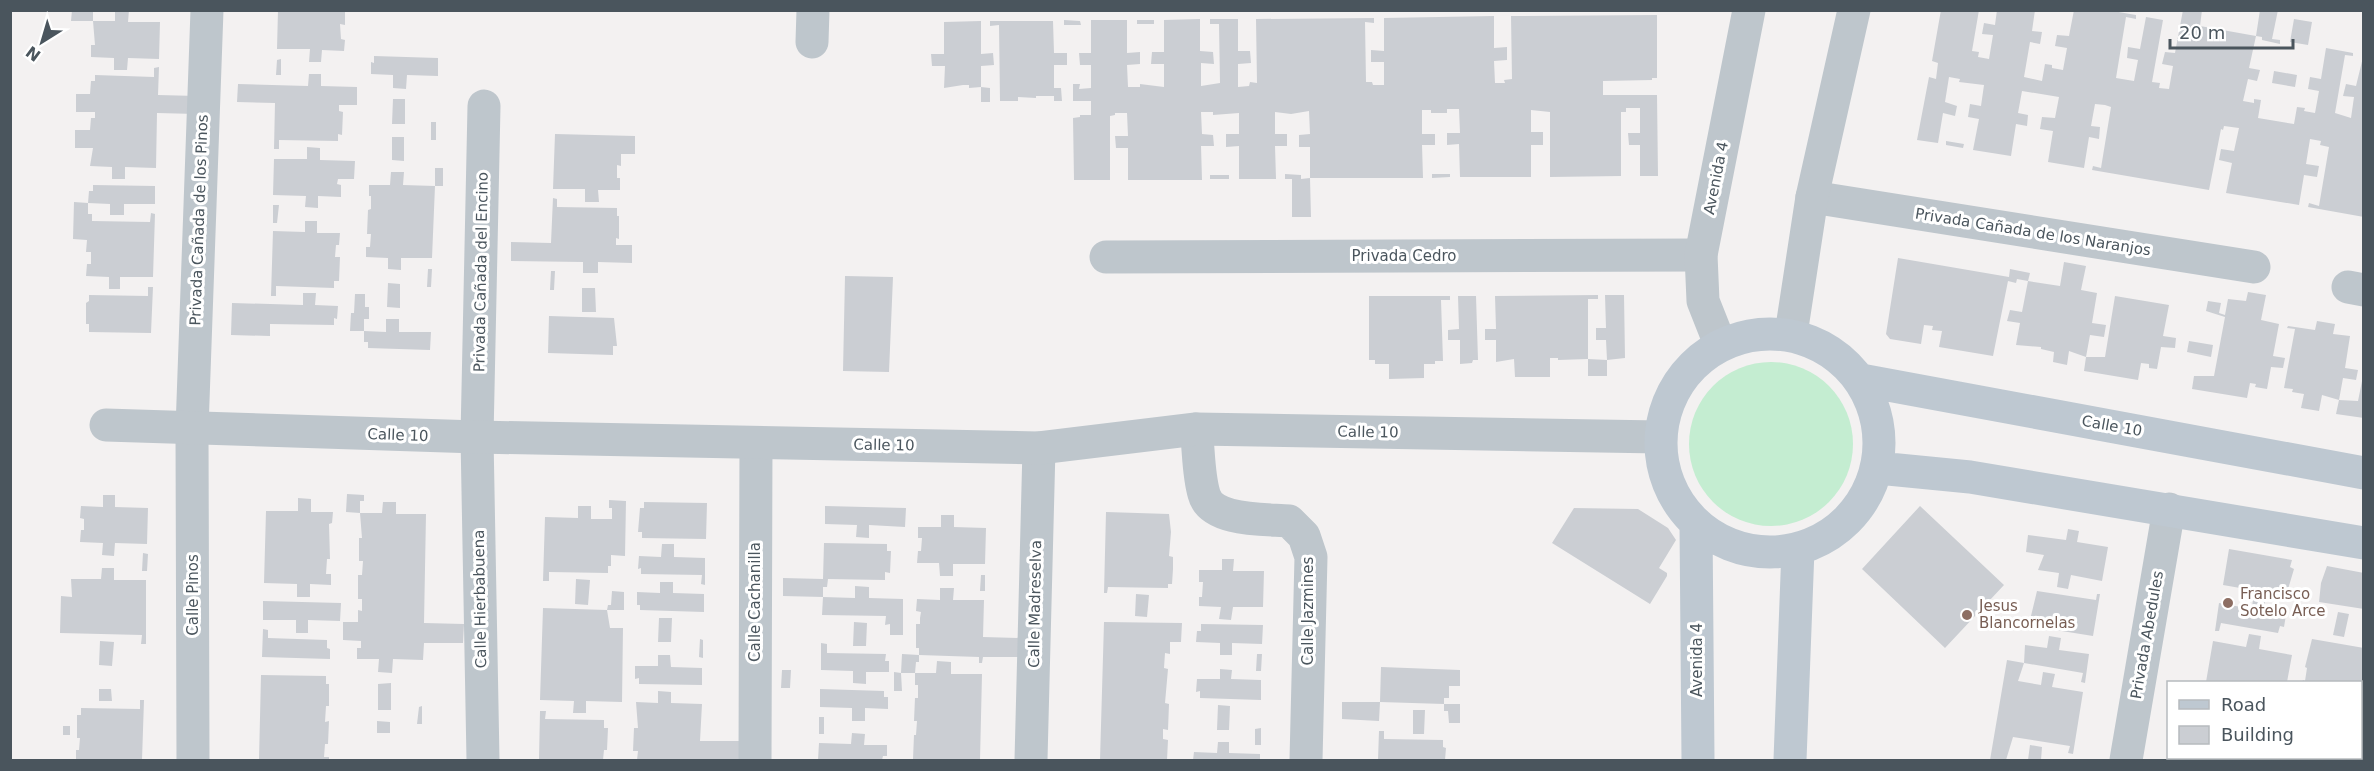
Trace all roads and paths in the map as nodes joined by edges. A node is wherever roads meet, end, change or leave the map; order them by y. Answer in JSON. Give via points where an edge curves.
{"nodes":[{"id":1,"x":207,"y":10,"type":"edge"},
{"id":2,"x":1749,"y":10,"type":"edge"},
{"id":3,"x":1854,"y":10,"type":"edge"},
{"id":4,"x":484,"y":106,"type":"dead end"},
{"id":5,"x":1812,"y":197,"type":"junction"},
{"id":6,"x":1701,"y":255,"type":"junction"},
{"id":7,"x":1106,"y":257,"type":"dead end"},
{"id":8,"x":2254,"y":267,"type":"dead end"},
{"id":9,"x":1791,"y":334,"type":"junction"},
{"id":10,"x":1720,"y":344,"type":"junction"},
{"id":11,"x":1861,"y":380,"type":"junction"},
{"id":12,"x":106,"y":425,"type":"dead end"},
{"id":13,"x":192,"y":429,"type":"junction"},
{"id":14,"x":1196,"y":429,"type":"junction"},
{"id":15,"x":477,"y":437,"type":"junction"},
{"id":16,"x":1660,"y":437,"type":"junction"},
{"id":17,"x":756,"y":443,"type":"junction"},
{"id":18,"x":1039,"y":448,"type":"junction"},
{"id":19,"x":1878,"y":468,"type":"junction"},
{"id":20,"x":2364,"y":473,"type":"edge"},
{"id":21,"x":2169,"y":509,"type":"junction"},
{"id":22,"x":1696,"y":524,"type":"junction"},
{"id":23,"x":2364,"y":543,"type":"edge"},
{"id":24,"x":1798,"y":549,"type":"junction"},
{"id":25,"x":193,"y":760,"type":"edge"},
{"id":26,"x":483,"y":760,"type":"edge"},
{"id":27,"x":755,"y":760,"type":"edge"},
{"id":28,"x":1031,"y":760,"type":"edge"},
{"id":29,"x":1306,"y":760,"type":"edge"},
{"id":30,"x":1698,"y":760,"type":"edge"},
{"id":31,"x":1791,"y":760,"type":"edge"},
{"id":32,"x":2126,"y":760,"type":"edge"}],
"edges":[{"from":1,"to":13,"type":"street","name":"Privada Cañada de los Pinos"},
{"from":2,"to":6,"type":"street","name":"Avenida 4"},
{"from":3,"to":5,"type":"street"},
{"from":4,"to":15,"type":"street","name":"Privada Cañada del Encino"},
{"from":5,"to":8,"type":"street","name":"Privada Cañada de los Naranjos"},
{"from":5,"to":9,"type":"street"},
{"from":6,"to":7,"type":"street","name":"Privada Cedro"},
{"from":6,"to":10,"type":"street","name":"Avenida 4","via":[[1703,301]]},
{"from":9,"to":10,"type":"main road","via":[[1754,333]]},
{"from":9,"to":11,"type":"main road","via":[[1830,350]]},
{"from":10,"to":16,"type":"main road","via":[[1689,367],[1668,399]]},
{"from":11,"to":19,"type":"main road","via":[[1878,422]]},
{"from":11,"to":20,"type":"main road","name":"Calle 10"},
{"from":12,"to":13,"type":"street","name":"Calle 10"},
{"from":13,"to":15,"type":"street","name":"Calle 10"},
{"from":13,"to":25,"type":"street","name":"Calle Pinos"},
{"from":14,"to":16,"type":"street","name":"Calle 10"},
{"from":14,"to":18,"type":"street","name":"Calle 10"},
{"from":14,"to":29,"type":"street","name":"Calle Jazmines","via":[[1204,497],[1228,516],[1289,521],[1304,536],[1311,557]]},
{"from":15,"to":17,"type":"street","name":"Calle 10"},
{"from":15,"to":26,"type":"street","name":"Calle Hierbabuena"},
{"from":16,"to":22,"type":"main road","via":[[1663,469],[1676,498]]},
{"from":17,"to":18,"type":"street","name":"Calle 10"},
{"from":17,"to":27,"type":"street","name":"Calle Cachanilla"},
{"from":18,"to":28,"type":"street","name":"Calle Madreselva"},
{"from":19,"to":21,"type":"main road","via":[[1970,477]]},
{"from":19,"to":24,"type":"main road","via":[[1867,496],[1849,520],[1826,538]]},
{"from":21,"to":23,"type":"main road"},
{"from":21,"to":32,"type":"street","name":"Privada Abedules"},
{"from":22,"to":24,"type":"main road","via":[[1719,540],[1744,549],[1772,553]]},
{"from":22,"to":30,"type":"main road","name":"Avenida 4"},
{"from":24,"to":31,"type":"main road"}]}
